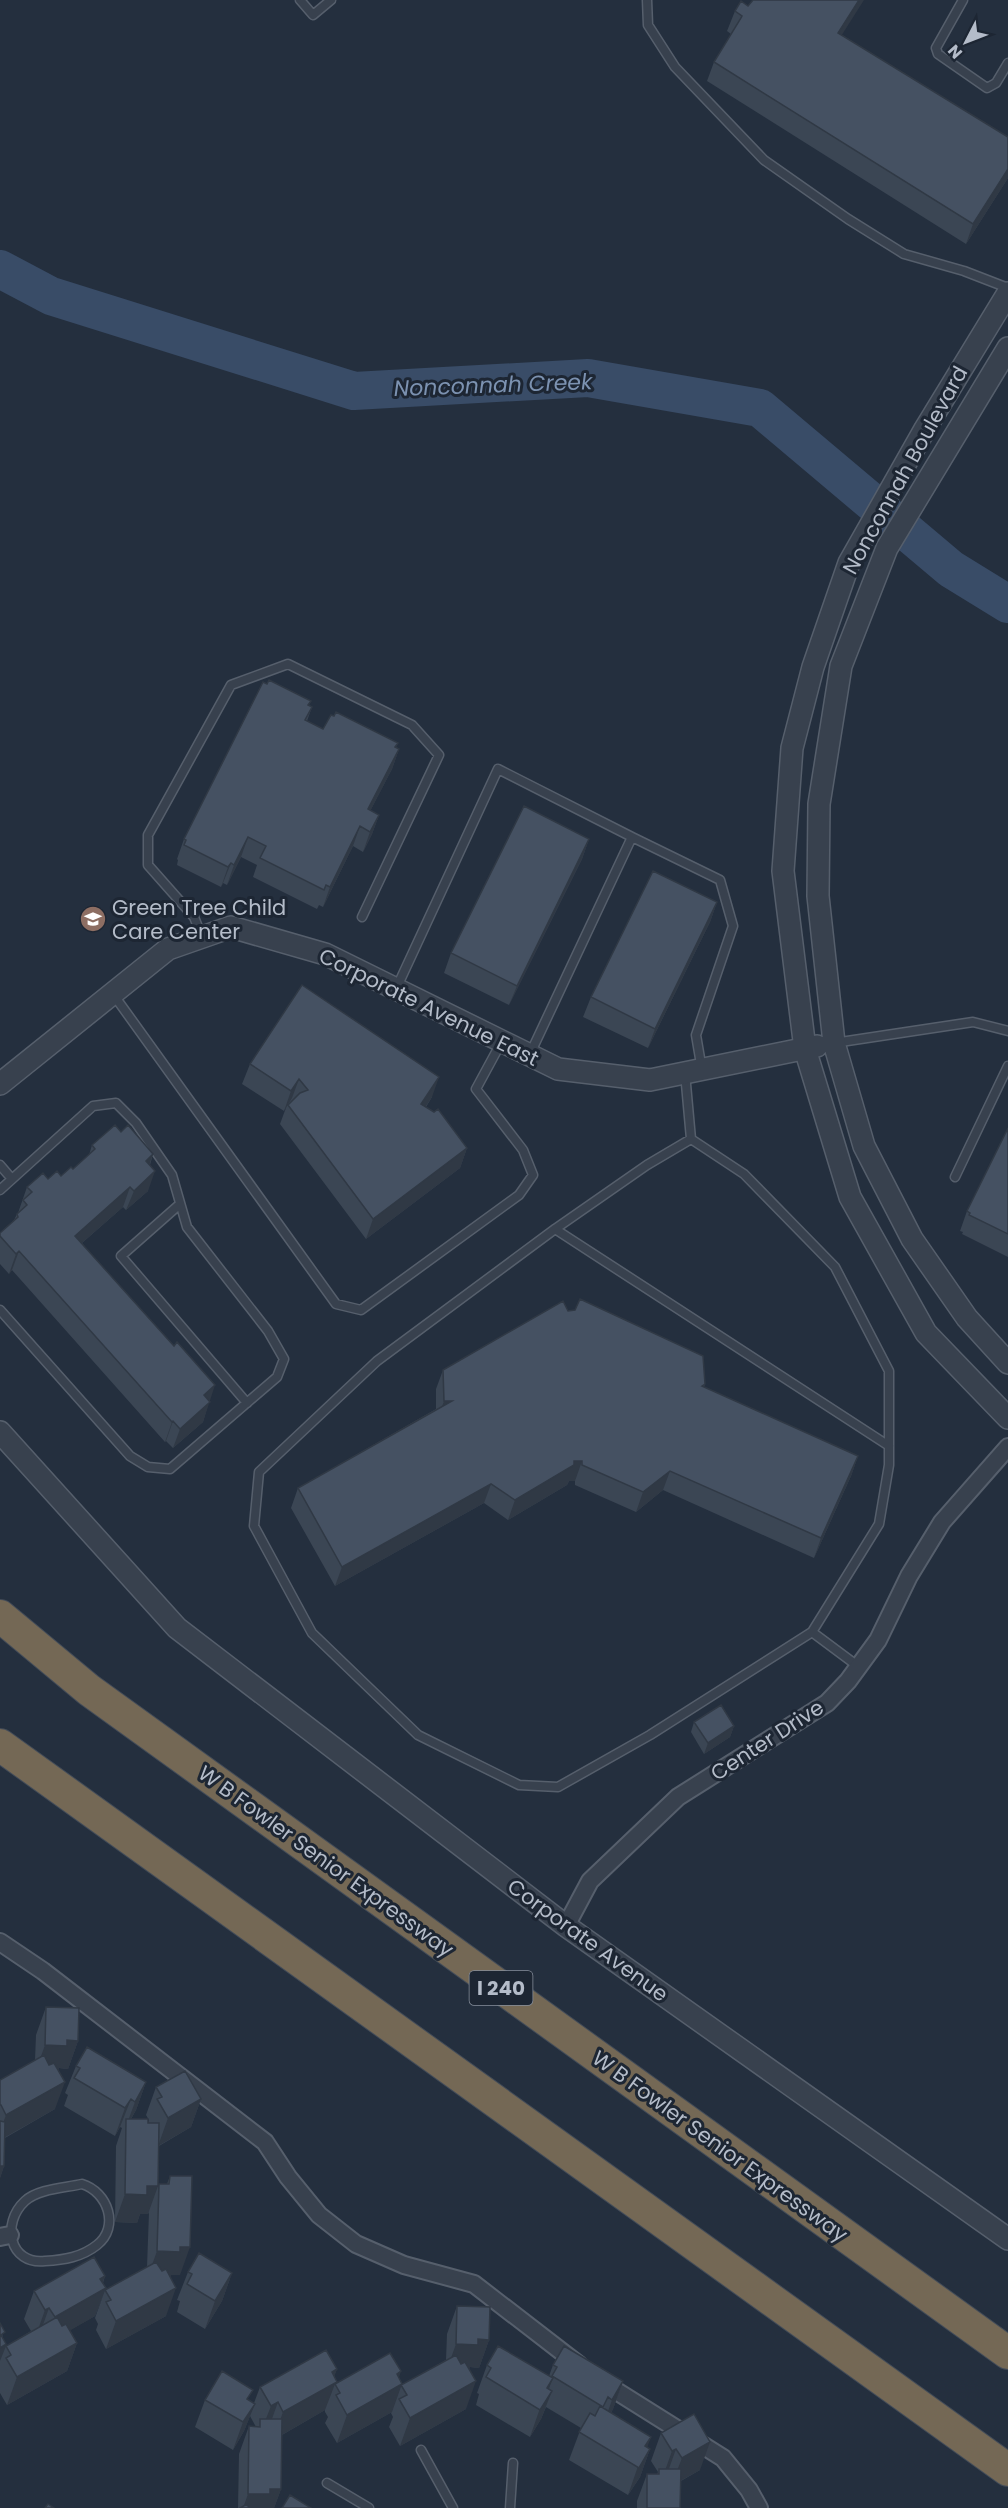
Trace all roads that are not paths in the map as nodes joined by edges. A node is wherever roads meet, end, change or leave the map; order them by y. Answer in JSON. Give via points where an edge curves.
{"nodes":[{"id":1,"x":300,"y":0,"type":"edge"},
{"id":2,"x":331,"y":0,"type":"edge"},
{"id":3,"x":647,"y":0,"type":"edge"},
{"id":4,"x":963,"y":0,"type":"edge"},
{"id":5,"x":1008,"y":63,"type":"edge"},
{"id":6,"x":1008,"y":291,"type":"edge"},
{"id":7,"x":1008,"y":348,"type":"edge"},
{"id":8,"x":632,"y":837,"type":"junction"},
{"id":9,"x":362,"y":917,"type":"dead end"},
{"id":10,"x":202,"y":937,"type":"junction"},
{"id":11,"x":396,"y":989,"type":"junction"},
{"id":12,"x":112,"y":993,"type":"junction"},
{"id":13,"x":1008,"y":1031,"type":"edge"},
{"id":14,"x":502,"y":1041,"type":"junction"},
{"id":15,"x":834,"y":1043,"type":"junction"},
{"id":16,"x":805,"y":1048,"type":"junction"},
{"id":17,"x":530,"y":1055,"type":"junction"},
{"id":18,"x":1008,"y":1066,"type":"edge"},
{"id":19,"x":694,"y":1071,"type":"junction"},
{"id":20,"x":0,"y":1084,"type":"edge"},
{"id":21,"x":691,"y":1139,"type":"junction"},
{"id":22,"x":0,"y":1166,"type":"edge"},
{"id":23,"x":955,"y":1177,"type":"dead end"},
{"id":24,"x":12,"y":1179,"type":"junction"},
{"id":25,"x":0,"y":1190,"type":"edge"},
{"id":26,"x":180,"y":1204,"type":"junction"},
{"id":27,"x":555,"y":1229,"type":"junction"},
{"id":28,"x":0,"y":1310,"type":"edge"},
{"id":29,"x":1008,"y":1363,"type":"edge"},
{"id":30,"x":247,"y":1402,"type":"junction"},
{"id":31,"x":1008,"y":1418,"type":"edge"},
{"id":32,"x":0,"y":1432,"type":"edge"},
{"id":33,"x":889,"y":1446,"type":"junction"},
{"id":34,"x":1008,"y":1448,"type":"edge"},
{"id":35,"x":0,"y":1616,"type":"edge"},
{"id":36,"x":812,"y":1632,"type":"junction"},
{"id":37,"x":859,"y":1667,"type":"junction"},
{"id":38,"x":0,"y":1745,"type":"edge"},
{"id":39,"x":566,"y":1926,"type":"junction"},
{"id":40,"x":0,"y":1942,"type":"edge"},
{"id":41,"x":5,"y":2236,"type":"edge"},
{"id":42,"x":1008,"y":2240,"type":"edge"},
{"id":43,"x":1008,"y":2353,"type":"edge"},
{"id":44,"x":421,"y":2450,"type":"dead end"},
{"id":45,"x":513,"y":2463,"type":"dead end"},
{"id":46,"x":1008,"y":2470,"type":"edge"},
{"id":47,"x":327,"y":2483,"type":"dead end"},
{"id":48,"x":369,"y":2508,"type":"edge"},
{"id":49,"x":453,"y":2508,"type":"edge"},
{"id":50,"x":510,"y":2508,"type":"edge"},
{"id":51,"x":759,"y":2508,"type":"edge"}],
"edges":[{"from":1,"to":2,"type":"lane","via":[[312,15]]},
{"from":3,"to":6,"type":"lane","via":[[648,25],[675,68],[764,160],[904,254],[964,271]]},
{"from":4,"to":5,"type":"lane","via":[[936,48],[938,54],[987,88],[996,83]]},
{"from":6,"to":16,"type":"street","name":"Nonconnah Boulevard","via":[[849,563],[816,656],[792,748],[783,871]]},
{"from":7,"to":15,"type":"street","name":"Nonconnah Boulevard","via":[[887,548],[841,666],[819,804],[818,896]]},
{"from":8,"to":11,"type":"lane","via":[[498,769]]},
{"from":8,"to":17,"type":"lane"},
{"from":8,"to":19,"type":"lane","via":[[720,880],[733,926],[696,1035]]},
{"from":9,"to":10,"type":"lane","via":[[439,755],[412,724],[288,664],[231,685],[148,835],[148,866],[194,917]]},
{"from":10,"to":11,"type":"street","name":"Corporate Avenue East","via":[[231,927],[325,954]]},
{"from":10,"to":12,"type":"street","name":"Corporate Avenue East","via":[[168,949]]},
{"from":11,"to":14,"type":"street","name":"Corporate Avenue East"},
{"from":12,"to":14,"type":"lane","via":[[336,1304],[361,1310],[519,1195],[534,1175],[523,1150],[476,1089]]},
{"from":12,"to":20,"type":"street","name":"Corporate Avenue East"},
{"from":13,"to":15,"type":"lane","via":[[973,1022]]},
{"from":14,"to":17,"type":"street","name":"Corporate Avenue East"},
{"from":15,"to":16,"type":"street","name":"Corporate Avenue East"},
{"from":15,"to":29,"type":"street","name":"Nonconnah Boulevard","via":[[864,1146],[912,1239],[967,1318]]},
{"from":16,"to":19,"type":"street","name":"Corporate Avenue East"},
{"from":16,"to":31,"type":"street","name":"Nonconnah Boulevard","via":[[850,1197],[926,1333]]},
{"from":17,"to":19,"type":"street","name":"Corporate Avenue East","via":[[558,1069],[650,1080]]},
{"from":18,"to":23,"type":"lane"},
{"from":19,"to":21,"type":"lane"},
{"from":21,"to":27,"type":"lane"},
{"from":21,"to":33,"type":"lane","via":[[744,1174],[835,1267],[889,1371]]},
{"from":22,"to":24,"type":"lane"},
{"from":24,"to":25,"type":"lane"},
{"from":24,"to":26,"type":"lane","via":[[93,1106],[116,1103],[136,1123],[172,1175]]},
{"from":26,"to":30,"type":"lane","via":[[186,1227],[268,1330],[284,1359],[277,1377]]},
{"from":26,"to":30,"type":"lane","via":[[121,1256]]},
{"from":27,"to":33,"type":"lane"},
{"from":27,"to":36,"type":"lane","via":[[377,1361],[259,1472],[254,1526],[312,1633],[418,1735],[519,1785],[558,1787],[650,1735]]},
{"from":28,"to":30,"type":"lane","via":[[130,1456],[148,1467],[170,1469]]},
{"from":32,"to":39,"type":"street","name":"Corporate Avenue","via":[[177,1628]]},
{"from":33,"to":36,"type":"lane","via":[[879,1524]]},
{"from":34,"to":37,"type":"street","name":"Center Drive","via":[[942,1522],[909,1576],[878,1640]]},
{"from":35,"to":43,"type":"highway","name":"W B Fowler Senior Expressway","number":"I 240","via":[[89,1690]]},
{"from":36,"to":37,"type":"lane"},
{"from":37,"to":39,"type":"street","name":"Center Drive","via":[[827,1703],[678,1797],[590,1881]]},
{"from":38,"to":46,"type":"highway"},
{"from":39,"to":42,"type":"street","name":"Corporate Avenue"},
{"from":40,"to":51,"type":"street","via":[[265,2142],[319,2215],[356,2244],[404,2265],[474,2283],[592,2376],[723,2458]]},
{"from":41,"to":41,"type":"lane","via":[[17,2210],[35,2195],[82,2184],[104,2199],[106,2235],[81,2255],[38,2262],[18,2252]]},
{"from":44,"to":49,"type":"lane"},
{"from":45,"to":50,"type":"lane"},
{"from":47,"to":48,"type":"lane"}]}
